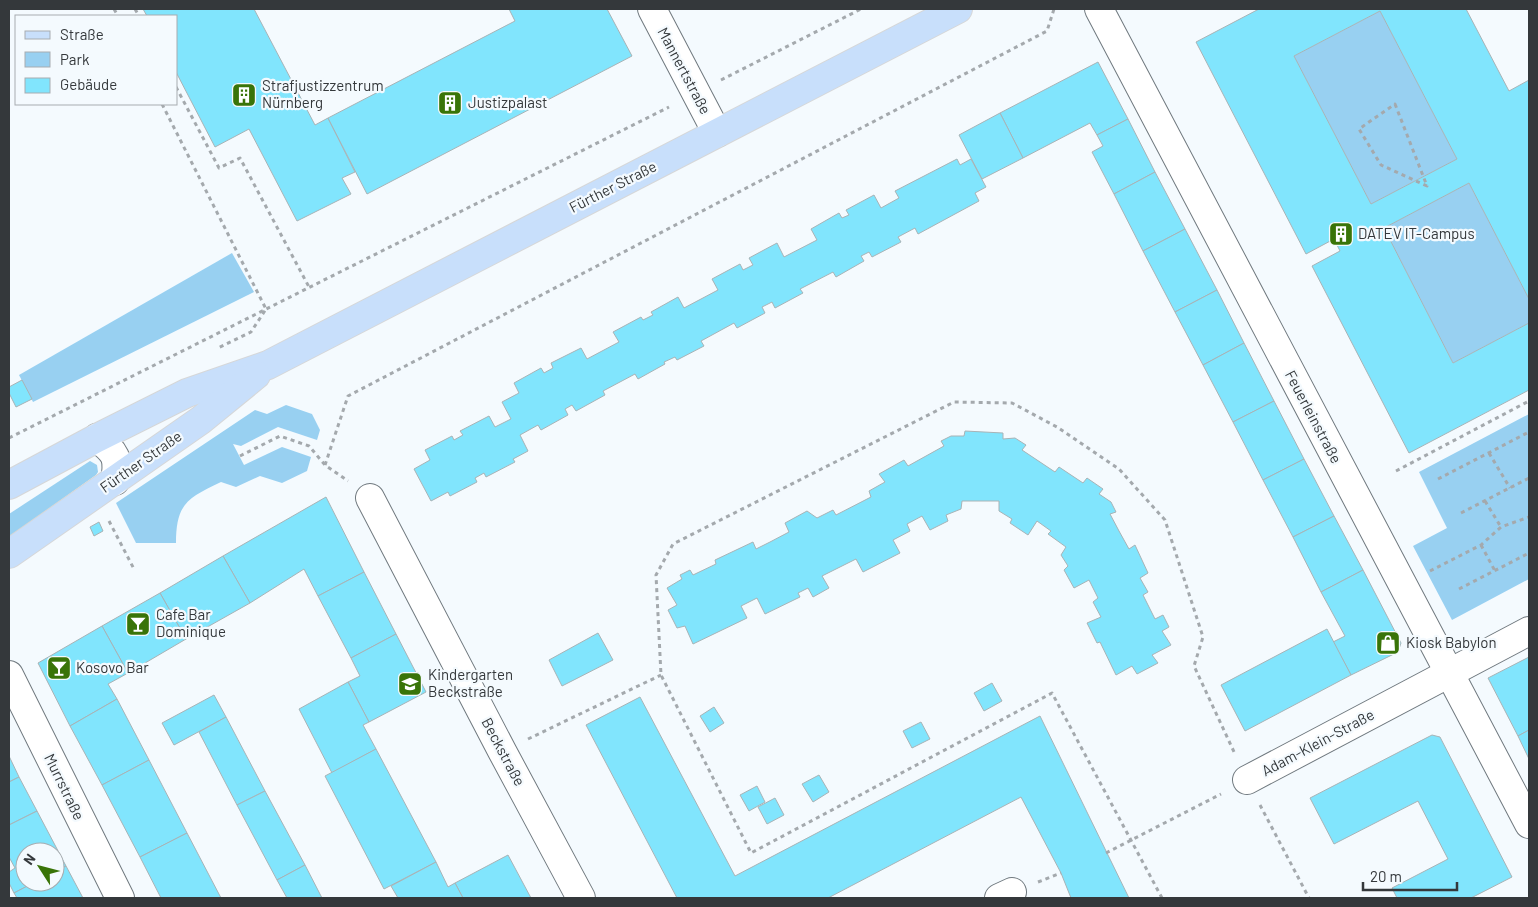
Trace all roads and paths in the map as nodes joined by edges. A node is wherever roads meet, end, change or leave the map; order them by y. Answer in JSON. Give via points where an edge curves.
{"nodes":[{"id":1,"x":652,"y":9,"type":"edge"},
{"id":2,"x":861,"y":9,"type":"edge"},
{"id":3,"x":958,"y":9,"type":"edge"},
{"id":4,"x":1054,"y":9,"type":"edge"},
{"id":5,"x":1099,"y":9,"type":"edge"},
{"id":6,"x":178,"y":91,"type":"edge"},
{"id":7,"x":697,"y":93,"type":"junction"},
{"id":8,"x":163,"y":105,"type":"edge"},
{"id":9,"x":717,"y":133,"type":"junction"},
{"id":10,"x":1427,"y":186,"type":"joint"},
{"id":11,"x":309,"y":287,"type":"junction"},
{"id":12,"x":266,"y":309,"type":"junction"},
{"id":13,"x":240,"y":338,"type":"dead end"},
{"id":14,"x":268,"y":365,"type":"junction"},
{"id":15,"x":1529,"y":401,"type":"edge"},
{"id":16,"x":1529,"y":432,"type":"edge"},
{"id":17,"x":9,"y":438,"type":"edge"},
{"id":18,"x":97,"y":438,"type":"junction"},
{"id":19,"x":1489,"y":453,"type":"junction"},
{"id":20,"x":240,"y":456,"type":"dead end"},
{"id":21,"x":1396,"y":471,"type":"dead end"},
{"id":22,"x":1529,"y":478,"type":"edge"},
{"id":23,"x":1438,"y":479,"type":"dead end"},
{"id":24,"x":115,"y":481,"type":"junction"},
{"id":25,"x":9,"y":485,"type":"edge"},
{"id":26,"x":1510,"y":488,"type":"junction"},
{"id":27,"x":370,"y":498,"type":"dead end"},
{"id":28,"x":1485,"y":500,"type":"junction"},
{"id":29,"x":1461,"y":513,"type":"dead end"},
{"id":30,"x":1529,"y":517,"type":"edge"},
{"id":31,"x":109,"y":522,"type":"dead end"},
{"id":32,"x":1501,"y":527,"type":"junction"},
{"id":33,"x":1481,"y":545,"type":"junction"},
{"id":34,"x":1529,"y":553,"type":"edge"},
{"id":35,"x":9,"y":554,"type":"edge"},
{"id":36,"x":134,"y":568,"type":"dead end"},
{"id":37,"x":1495,"y":571,"type":"junction"},
{"id":38,"x":1402,"y":586,"type":"junction"},
{"id":39,"x":1459,"y":589,"type":"dead end"},
{"id":40,"x":1529,"y":631,"type":"edge"},
{"id":41,"x":1450,"y":674,"type":"junction"},
{"id":42,"x":661,"y":675,"type":"junction"},
{"id":43,"x":9,"y":676,"type":"edge"},
{"id":44,"x":502,"y":751,"type":"junction"},
{"id":45,"x":1247,"y":780,"type":"junction"},
{"id":46,"x":1529,"y":824,"type":"edge"},
{"id":47,"x":1132,"y":841,"type":"junction"},
{"id":48,"x":1106,"y":853,"type":"dead end"},
{"id":49,"x":120,"y":898,"type":"edge"},
{"id":50,"x":581,"y":898,"type":"edge"},
{"id":51,"x":1162,"y":898,"type":"edge"},
{"id":52,"x":1309,"y":898,"type":"edge"}],
"edges":[{"from":1,"to":7,"type":"street","name":"Mannertstraße"},
{"from":2,"to":7,"type":"path"},
{"from":3,"to":9,"type":"main road","name":"Fürther Straße"},
{"from":4,"to":20,"type":"path","via":[[1047,31],[348,396],[325,465],[309,446],[280,436]]},
{"from":5,"to":38,"type":"street","name":"Feuerleinstraße"},
{"from":6,"to":11,"type":"path","via":[[219,168],[240,158]]},
{"from":7,"to":9,"type":"street","name":"Mannertstraße"},
{"from":7,"to":11,"type":"path"},
{"from":8,"to":12,"type":"path"},
{"from":9,"to":14,"type":"main road","name":"Fürther Straße"},
{"from":10,"to":10,"type":"path","via":[[1381,165],[1359,129],[1395,104]]},
{"from":11,"to":12,"type":"path"},
{"from":12,"to":13,"type":"path","via":[[251,332]]},
{"from":12,"to":17,"type":"path"},
{"from":14,"to":18,"type":"main road","name":"Fürther Straße","via":[[187,393]]},
{"from":14,"to":24,"type":"main road","name":"Fürther Straße","via":[[201,420]]},
{"from":15,"to":21,"type":"path"},
{"from":16,"to":19,"type":"path"},
{"from":18,"to":24,"type":"street","via":[[115,456],[118,465]]},
{"from":18,"to":25,"type":"main road","name":"Fürther Straße"},
{"from":19,"to":23,"type":"path"},
{"from":19,"to":26,"type":"path"},
{"from":22,"to":26,"type":"path"},
{"from":24,"to":35,"type":"main road","name":"Fürther Straße"},
{"from":26,"to":28,"type":"path"},
{"from":27,"to":44,"type":"street","name":"Beckstraße"},
{"from":28,"to":29,"type":"path"},
{"from":28,"to":32,"type":"path"},
{"from":30,"to":32,"type":"path"},
{"from":31,"to":36,"type":"path"},
{"from":32,"to":33,"type":"path"},
{"from":33,"to":37,"type":"path"},
{"from":33,"to":38,"type":"path"},
{"from":34,"to":37,"type":"path"},
{"from":37,"to":39,"type":"path"},
{"from":38,"to":41,"type":"street","name":"Feuerleinstraße"},
{"from":40,"to":41,"type":"street","name":"Adam-Klein-Straße"},
{"from":41,"to":45,"type":"street","name":"Adam-Klein-Straße"},
{"from":41,"to":46,"type":"street","name":"Feuerleinstraße"},
{"from":42,"to":44,"type":"path"},
{"from":42,"to":45,"type":"path","via":[[656,575],[673,544],[954,402],[1012,404],[1057,427],[1119,470],[1165,520],[1203,637],[1194,666]]},
{"from":42,"to":47,"type":"path","via":[[751,853],[1052,693]]},
{"from":43,"to":49,"type":"street","name":"Murrstraße"},
{"from":44,"to":50,"type":"street","name":"Beckstraße"},
{"from":45,"to":47,"type":"path","name":"Adam-Klein-Straße"},
{"from":45,"to":52,"type":"path"},
{"from":47,"to":48,"type":"path","name":"Adam-Klein-Straße"},
{"from":47,"to":51,"type":"path"}]}
